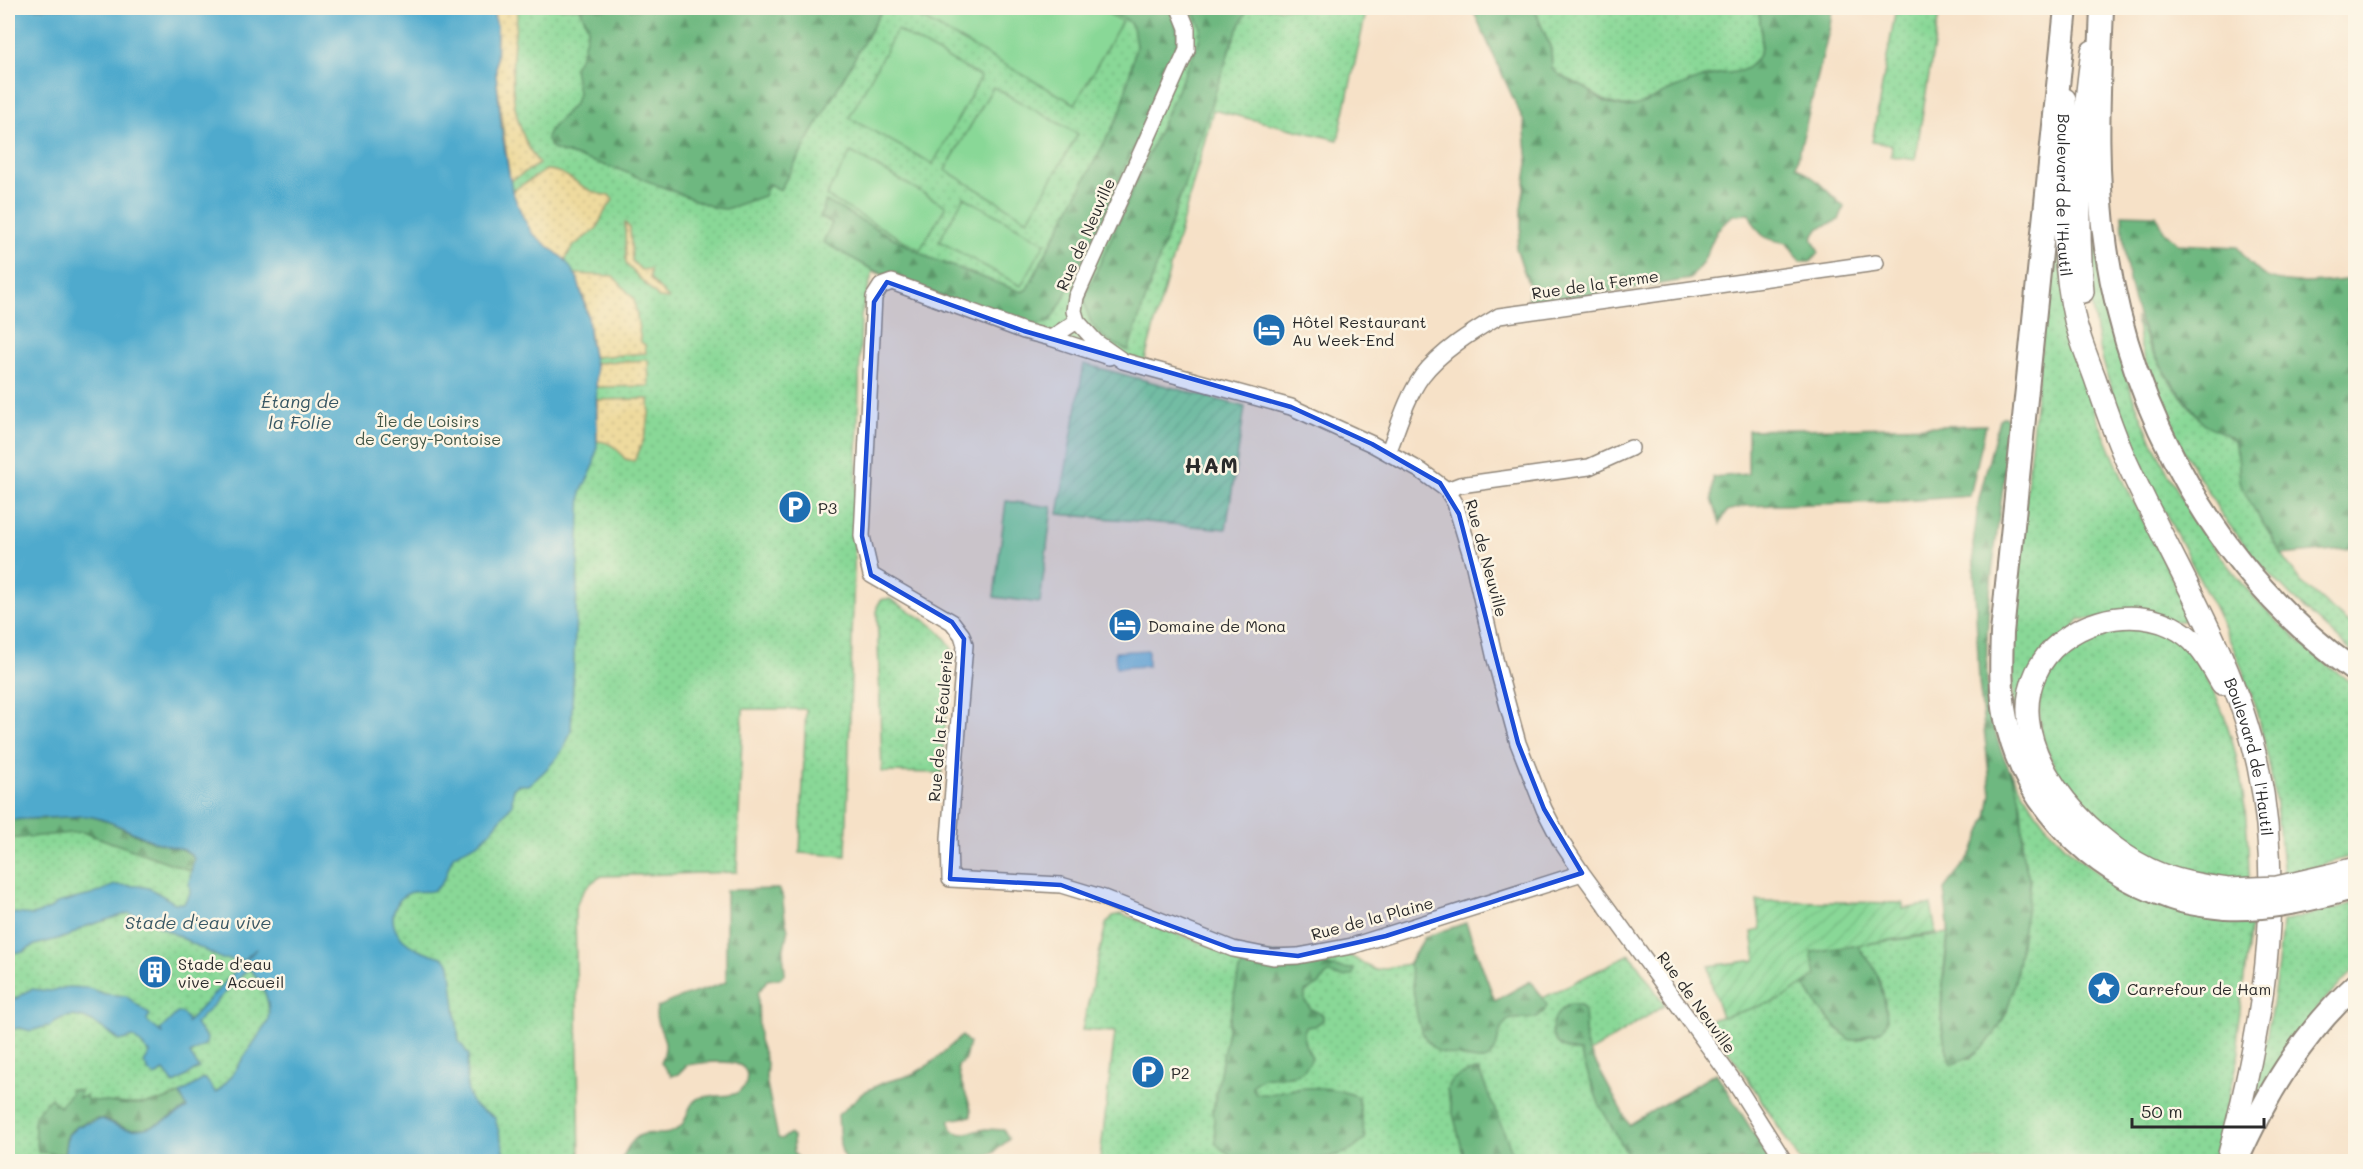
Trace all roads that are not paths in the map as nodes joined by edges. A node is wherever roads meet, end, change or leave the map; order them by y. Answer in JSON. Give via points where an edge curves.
{"nodes":[{"id":1,"x":1179,"y":8,"type":"edge"},
{"id":2,"x":2066,"y":8,"type":"edge"},
{"id":3,"x":2099,"y":8,"type":"edge"},
{"id":4,"x":1876,"y":262,"type":"dead end"},
{"id":5,"x":1077,"y":321,"type":"junction"},
{"id":6,"x":1051,"y":338,"type":"junction"},
{"id":7,"x":1123,"y":361,"type":"junction"},
{"id":8,"x":2095,"y":379,"type":"junction"},
{"id":9,"x":1631,"y":448,"type":"dead end"},
{"id":10,"x":1388,"y":453,"type":"junction"},
{"id":11,"x":1447,"y":490,"type":"junction"},
{"id":12,"x":2355,"y":672,"type":"edge"},
{"id":13,"x":2253,"y":743,"type":"junction"},
{"id":14,"x":2355,"y":868,"type":"edge"},
{"id":15,"x":1582,"y":873,"type":"junction"},
{"id":16,"x":950,"y":879,"type":"joint"},
{"id":17,"x":2341,"y":885,"type":"edge"},
{"id":18,"x":2226,"y":899,"type":"junction"},
{"id":19,"x":2355,"y":985,"type":"edge"},
{"id":20,"x":1785,"y":1161,"type":"edge"},
{"id":21,"x":2227,"y":1161,"type":"edge"},
{"id":22,"x":2236,"y":1161,"type":"edge"}],
"edges":[{"from":1,"to":5,"type":"street","name":"Rue de Neuville","via":[[1187,28],[1187,50],[1076,297]]},
{"from":2,"to":8,"type":"main road","name":"Boulevard de l'Hautil","via":[[2066,265],[2075,320]]},
{"from":2,"to":18,"type":"main road","via":[[2002,633],[2006,718],[2015,752],[2029,782],[2072,839],[2142,887],[2173,899]]},
{"from":3,"to":8,"type":"main road","name":"Boulevard de l'Hautil","via":[[2084,124],[2080,207],[2083,292]]},
{"from":3,"to":12,"type":"main road","via":[[2097,156],[2101,210],[2121,322],[2143,392],[2192,492],[2241,563],[2287,615]]},
{"from":4,"to":10,"type":"street","name":"Rue de la Ferme","via":[[1499,316],[1451,348],[1422,377]]},
{"from":5,"to":6,"type":"street"},
{"from":5,"to":7,"type":"street","name":"Rue de Neuville","via":[[1096,342]]},
{"from":6,"to":7,"type":"street"},
{"from":6,"to":16,"type":"street","name":"Rue de la Féculerie","via":[[897,284],[884,283],[874,297],[862,536],[871,575],[952,622],[964,639],[949,838]]},
{"from":7,"to":10,"type":"street","name":"Rue de Neuville","via":[[1292,407]]},
{"from":8,"to":13,"type":"main road","name":"Boulevard de l'Hautil","via":[[2124,455],[2230,673]]},
{"from":9,"to":11,"type":"street","via":[[1589,467]]},
{"from":10,"to":11,"type":"street","name":"Rue de Neuville"},
{"from":11,"to":15,"type":"street","name":"Rue de Neuville","via":[[1455,503],[1473,562],[1518,743],[1544,809]]},
{"from":13,"to":18,"type":"main road","via":[[2229,694],[2199,647],[2180,631],[2159,622],[2120,618],[2085,626],[2049,653],[2032,685],[2029,711],[2038,753],[2051,780],[2079,818],[2118,851],[2151,870]]},
{"from":13,"to":21,"type":"main road","name":"Boulevard de l'Hautil","via":[[2268,830],[2269,946],[2259,1019]]},
{"from":14,"to":17,"type":"main road"},
{"from":15,"to":16,"type":"street","name":"Rue de la Plaine","via":[[1352,946],[1273,957],[1233,949],[1104,897],[1060,885]]},
{"from":15,"to":20,"type":"street","name":"Rue de Neuville","via":[[1735,1083]]},
{"from":17,"to":18,"type":"main road","bridge":true,"via":[[2279,906]]},
{"from":19,"to":22,"type":"main road","via":[[2316,1024],[2286,1065]]}]}
